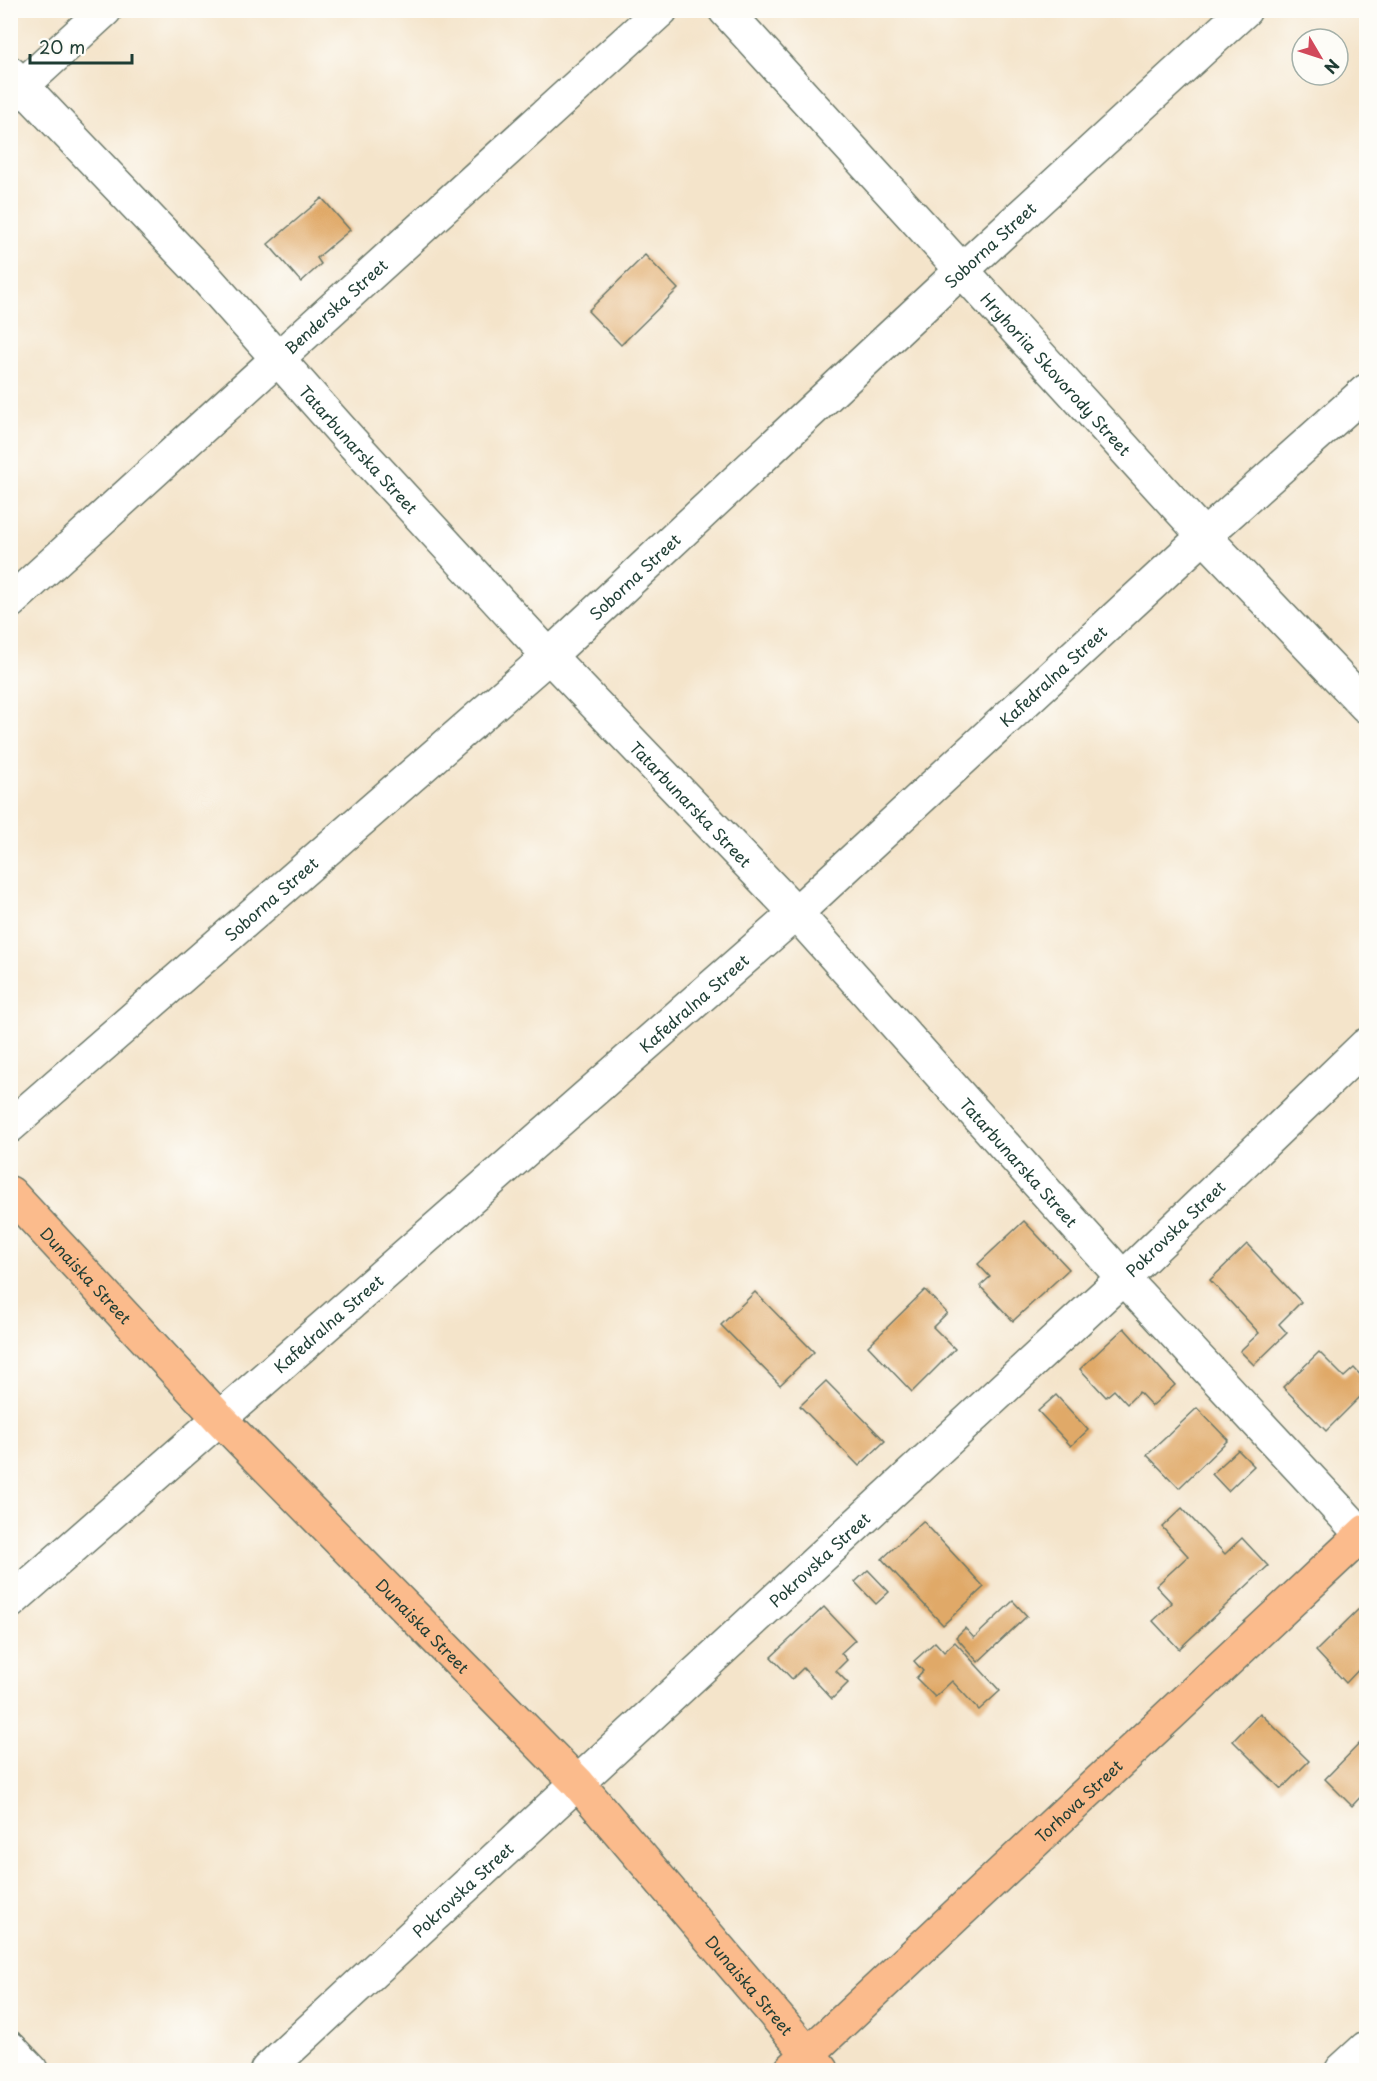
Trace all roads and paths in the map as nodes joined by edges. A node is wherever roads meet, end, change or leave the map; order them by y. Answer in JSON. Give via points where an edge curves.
{"nodes":[{"id":1,"x":105,"y":10,"type":"edge"},
{"id":2,"x":661,"y":10,"type":"edge"},
{"id":3,"x":725,"y":10,"type":"edge"},
{"id":4,"x":1245,"y":10,"type":"edge"},
{"id":5,"x":15,"y":86,"type":"edge"},
{"id":6,"x":961,"y":271,"type":"junction"},
{"id":7,"x":278,"y":359,"type":"junction"},
{"id":8,"x":1366,"y":391,"type":"edge"},
{"id":9,"x":1204,"y":536,"type":"junction"},
{"id":10,"x":10,"y":602,"type":"edge"},
{"id":11,"x":549,"y":656,"type":"junction"},
{"id":12,"x":1366,"y":706,"type":"edge"},
{"id":13,"x":796,"y":913,"type":"junction"},
{"id":14,"x":1366,"y":1045,"type":"edge"},
{"id":15,"x":10,"y":1126,"type":"edge"},
{"id":16,"x":10,"y":1193,"type":"edge"},
{"id":17,"x":1123,"y":1278,"type":"junction"},
{"id":18,"x":220,"y":1419,"type":"junction"},
{"id":19,"x":1365,"y":1535,"type":"edge"},
{"id":20,"x":10,"y":1602,"type":"edge"},
{"id":21,"x":577,"y":1782,"type":"junction"},
{"id":22,"x":10,"y":2048,"type":"edge"},
{"id":23,"x":1366,"y":2048,"type":"edge"},
{"id":24,"x":807,"y":2065,"type":"edge"},
{"id":25,"x":31,"y":2070,"type":"edge"},
{"id":26,"x":267,"y":2070,"type":"edge"},
{"id":27,"x":1342,"y":2070,"type":"edge"}],
"edges":[{"from":1,"to":5,"type":"street"},
{"from":2,"to":7,"type":"street","name":"Benderska Street"},
{"from":3,"to":6,"type":"street","name":"Hryhoriia Skovorody Street"},
{"from":4,"to":6,"type":"street","name":"Soborna Street"},
{"from":5,"to":7,"type":"street","name":"Tatarbunarska Street","via":[[206,278]]},
{"from":6,"to":9,"type":"street","name":"Hryhoriia Skovorody Street"},
{"from":6,"to":11,"type":"street","name":"Soborna Street"},
{"from":7,"to":10,"type":"street","name":"Benderska Street"},
{"from":7,"to":11,"type":"street","name":"Tatarbunarska Street"},
{"from":8,"to":9,"type":"street","name":"Kafedralna Street"},
{"from":9,"to":12,"type":"street","name":"Hryhoriia Skovorody Street"},
{"from":9,"to":13,"type":"street","name":"Kafedralna Street"},
{"from":11,"to":13,"type":"street","name":"Tatarbunarska Street"},
{"from":11,"to":15,"type":"street","name":"Soborna Street"},
{"from":13,"to":17,"type":"street","name":"Tatarbunarska Street"},
{"from":13,"to":18,"type":"street","name":"Kafedralna Street"},
{"from":14,"to":17,"type":"street","name":"Pokrovska Street"},
{"from":16,"to":18,"type":"main road","name":"Dunaiska Street"},
{"from":17,"to":19,"type":"street","name":"Tatarbunarska Street"},
{"from":17,"to":21,"type":"street","name":"Pokrovska Street"},
{"from":18,"to":20,"type":"street","name":"Kafedralna Street"},
{"from":18,"to":21,"type":"main road","name":"Dunaiska Street"},
{"from":19,"to":24,"type":"main road","name":"Torhova Street"},
{"from":21,"to":24,"type":"main road","name":"Dunaiska Street"},
{"from":21,"to":26,"type":"street","name":"Pokrovska Street"},
{"from":22,"to":25,"type":"street"},
{"from":23,"to":27,"type":"street"}]}
